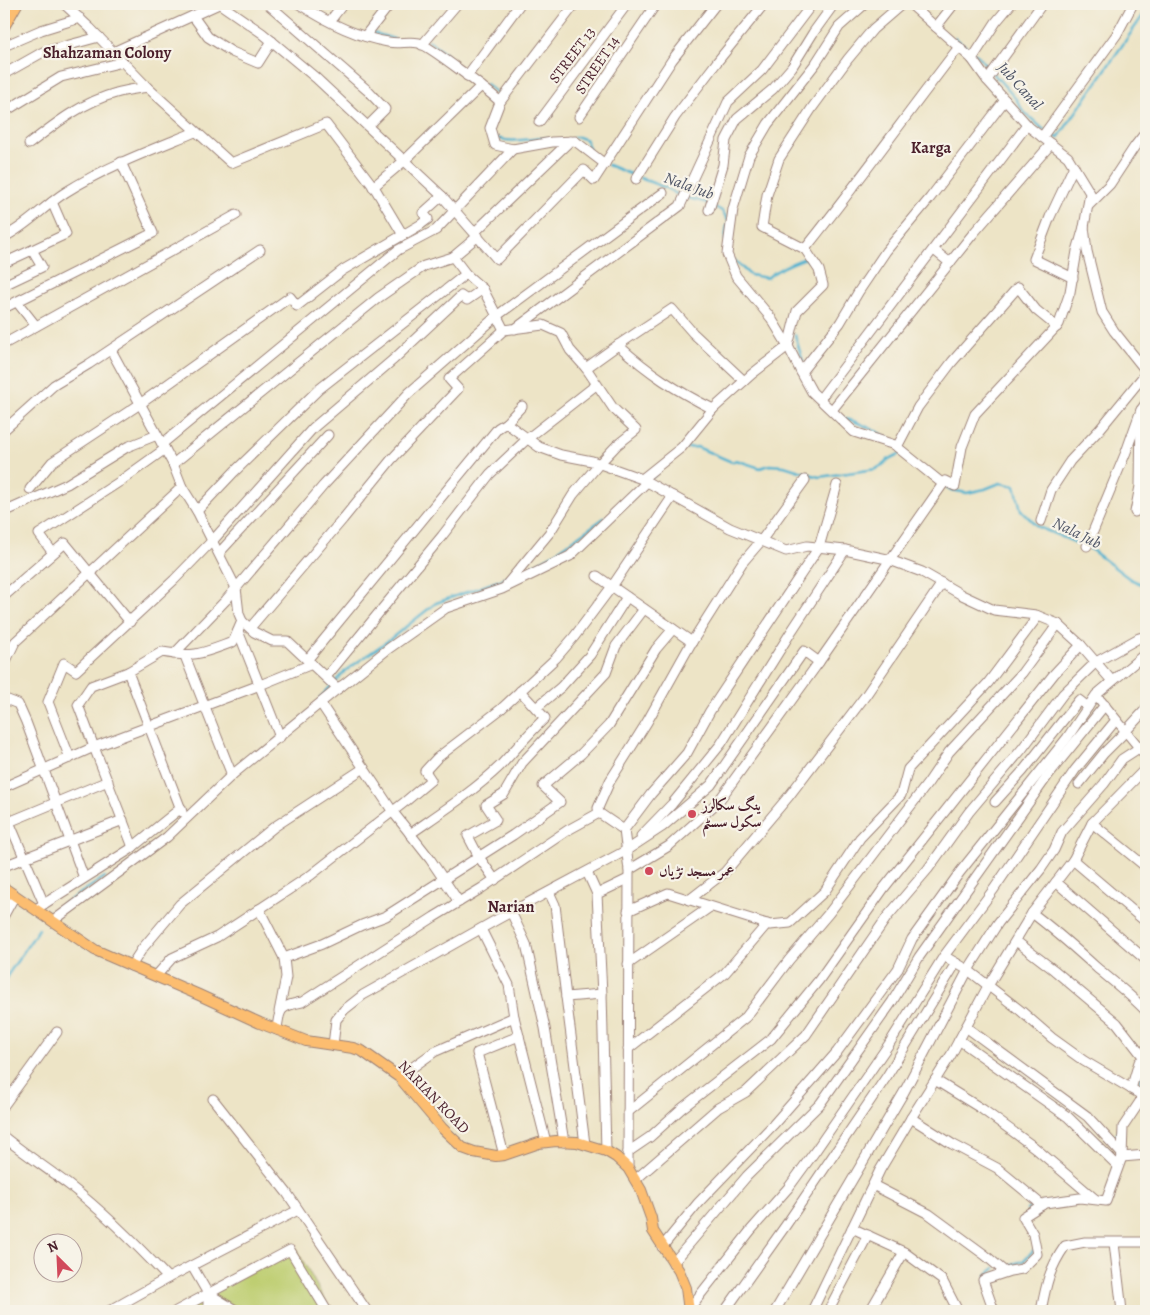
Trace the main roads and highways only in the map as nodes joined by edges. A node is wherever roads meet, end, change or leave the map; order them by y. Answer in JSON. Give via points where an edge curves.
{"nodes":[{"id":1,"x":17,"y":4,"type":"edge"},
{"id":2,"x":4,"y":27,"type":"edge"},
{"id":3,"x":4,"y":888,"type":"edge"},
{"id":4,"x":689,"y":1310,"type":"edge"}],
"edges":[{"from":1,"to":2,"type":"main road"},
{"from":3,"to":4,"type":"main road","name":"NARIAN ROAD","via":[[40,906],[53,921],[96,950],[131,966],[277,1030],[306,1040],[362,1051],[399,1077],[463,1148],[496,1156],[538,1143],[564,1142],[585,1144],[616,1157],[635,1180],[653,1231],[679,1272],[686,1288]]}]}
